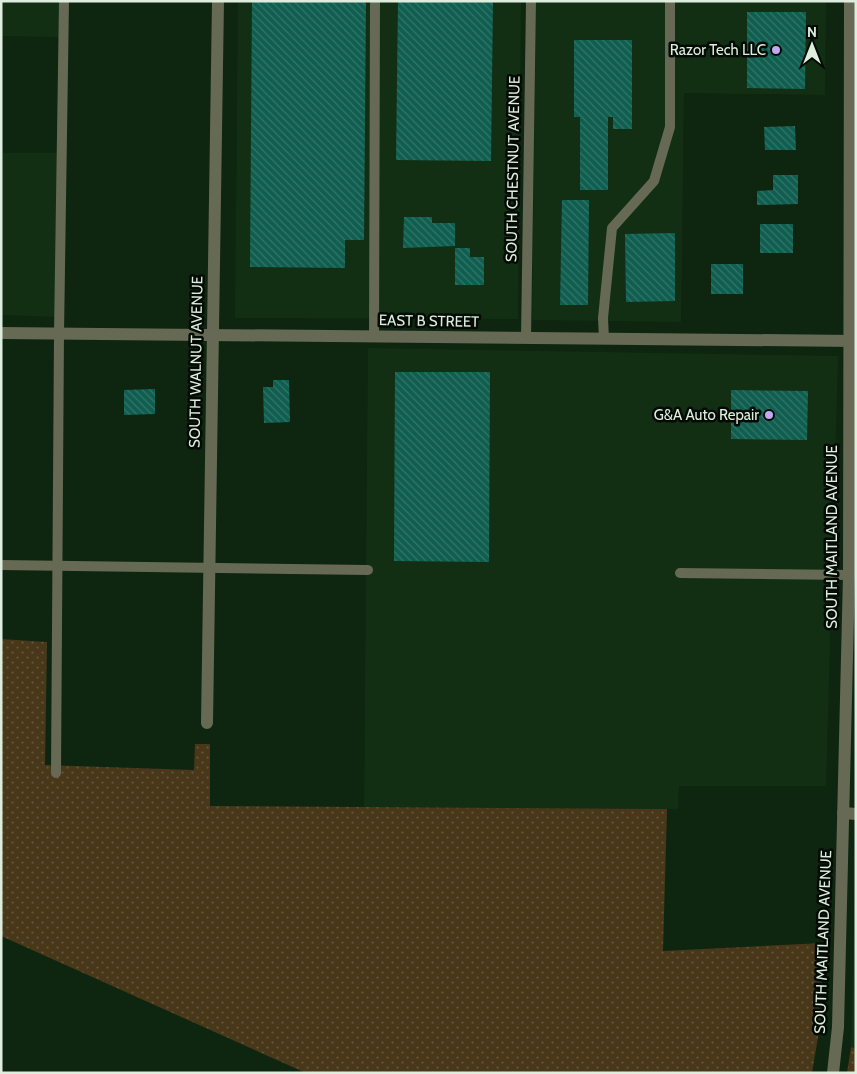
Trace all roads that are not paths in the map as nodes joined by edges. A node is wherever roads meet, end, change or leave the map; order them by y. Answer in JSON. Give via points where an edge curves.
{"nodes":[{"id":1,"x":64,"y":1,"type":"edge"},
{"id":2,"x":218,"y":1,"type":"edge"},
{"id":3,"x":375,"y":1,"type":"edge"},
{"id":4,"x":531,"y":1,"type":"edge"},
{"id":5,"x":670,"y":1,"type":"edge"},
{"id":6,"x":850,"y":1,"type":"edge"},
{"id":7,"x":1,"y":333,"type":"edge"},
{"id":8,"x":59,"y":334,"type":"junction"},
{"id":9,"x":213,"y":335,"type":"junction"},
{"id":10,"x":374,"y":336,"type":"junction"},
{"id":11,"x":526,"y":338,"type":"junction"},
{"id":12,"x":604,"y":339,"type":"junction"},
{"id":13,"x":852,"y":341,"type":"edge"},
{"id":14,"x":1,"y":565,"type":"edge"},
{"id":15,"x":57,"y":567,"type":"junction"},
{"id":16,"x":209,"y":569,"type":"junction"},
{"id":17,"x":368,"y":570,"type":"dead end"},
{"id":18,"x":680,"y":572,"type":"dead end"},
{"id":19,"x":849,"y":575,"type":"junction"},
{"id":20,"x":207,"y":723,"type":"dead end"},
{"id":21,"x":56,"y":773,"type":"dead end"},
{"id":22,"x":849,"y":813,"type":"edge"},
{"id":23,"x":833,"y":1073,"type":"edge"}],
"edges":[{"from":1,"to":8,"type":"lane"},
{"from":2,"to":9,"type":"street","name":"SOUTH WALNUT AVENUE"},
{"from":3,"to":10,"type":"lane"},
{"from":4,"to":11,"type":"lane","name":"SOUTH CHESTNUT AVENUE"},
{"from":5,"to":12,"type":"lane","via":[[670,127],[654,180],[612,228],[603,318]]},
{"from":6,"to":13,"type":"street","name":"SOUTH MAITLAND AVENUE"},
{"from":7,"to":8,"type":"street","name":"EAST B STREET"},
{"from":8,"to":9,"type":"street","name":"EAST B STREET"},
{"from":8,"to":15,"type":"lane"},
{"from":9,"to":10,"type":"street","name":"EAST B STREET"},
{"from":9,"to":16,"type":"street","name":"SOUTH WALNUT AVENUE"},
{"from":10,"to":11,"type":"street","name":"EAST B STREET"},
{"from":11,"to":12,"type":"street","name":"EAST B STREET"},
{"from":12,"to":13,"type":"street","name":"EAST B STREET"},
{"from":13,"to":19,"type":"street","name":"SOUTH MAITLAND AVENUE"},
{"from":14,"to":15,"type":"lane"},
{"from":15,"to":16,"type":"lane"},
{"from":15,"to":21,"type":"lane"},
{"from":16,"to":17,"type":"lane"},
{"from":16,"to":20,"type":"street","name":"SOUTH WALNUT AVENUE"},
{"from":18,"to":19,"type":"lane"},
{"from":19,"to":22,"type":"street","name":"SOUTH MAITLAND AVENUE"},
{"from":22,"to":23,"type":"street","name":"SOUTH MAITLAND AVENUE"}]}
